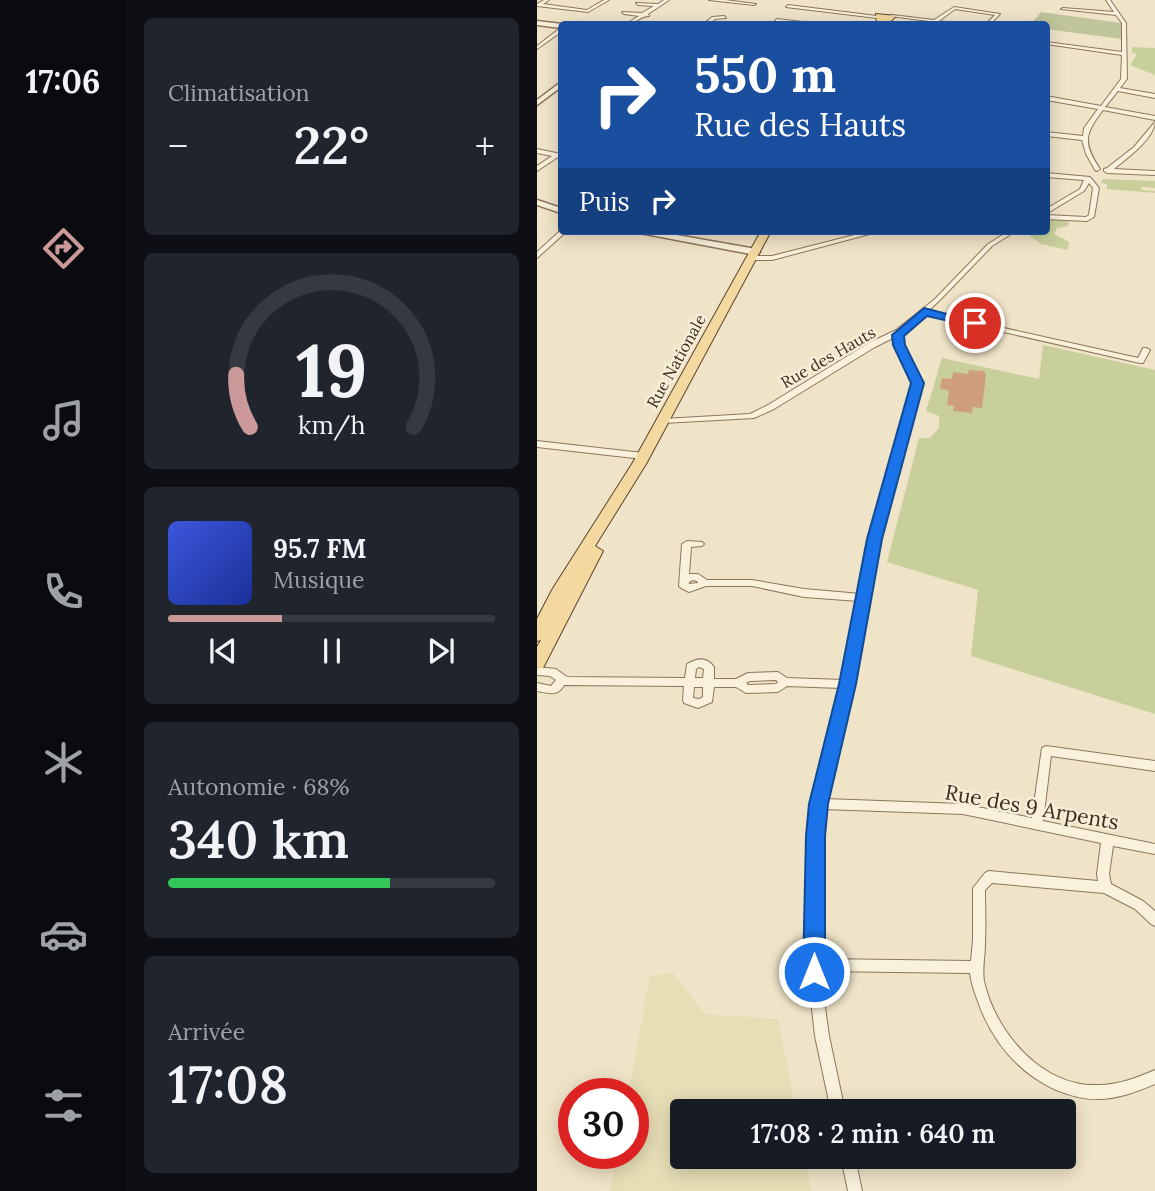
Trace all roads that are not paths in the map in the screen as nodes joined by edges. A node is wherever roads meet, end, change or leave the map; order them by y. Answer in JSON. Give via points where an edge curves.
{"nodes":[{"id":1,"x":547,"y":0,"type":"edge"},
{"id":2,"x":607,"y":0,"type":"edge"},
{"id":3,"x":711,"y":0,"type":"edge"},
{"id":4,"x":792,"y":0,"type":"edge"},
{"id":5,"x":1108,"y":0,"type":"edge"},
{"id":6,"x":670,"y":1,"type":"edge"},
{"id":7,"x":638,"y":4,"type":"dead end"},
{"id":8,"x":754,"y":4,"type":"dead end"},
{"id":9,"x":660,"y":5,"type":"junction"},
{"id":10,"x":788,"y":6,"type":"junction"},
{"id":11,"x":1063,"y":9,"type":"dead end"},
{"id":12,"x":624,"y":13,"type":"dead end"},
{"id":13,"x":1118,"y":14,"type":"junction"},
{"id":14,"x":647,"y":15,"type":"junction"},
{"id":15,"x":654,"y":16,"type":"junction"},
{"id":16,"x":724,"y":17,"type":"dead end"},
{"id":17,"x":883,"y":18,"type":"edge"},
{"id":18,"x":634,"y":21,"type":"edge"},
{"id":19,"x":646,"y":21,"type":"edge"},
{"id":20,"x":710,"y":21,"type":"edge"},
{"id":21,"x":776,"y":21,"type":"edge"},
{"id":22,"x":922,"y":21,"type":"edge"},
{"id":23,"x":938,"y":21,"type":"edge"},
{"id":24,"x":991,"y":21,"type":"edge"},
{"id":25,"x":537,"y":23,"type":"edge"},
{"id":26,"x":558,"y":27,"type":"edge"},
{"id":27,"x":558,"y":30,"type":"edge"},
{"id":28,"x":1050,"y":44,"type":"edge"},
{"id":29,"x":537,"y":48,"type":"edge"},
{"id":30,"x":1124,"y":54,"type":"junction"},
{"id":31,"x":558,"y":86,"type":"edge"},
{"id":32,"x":1118,"y":89,"type":"junction"},
{"id":33,"x":1155,"y":96,"type":"edge"},
{"id":34,"x":1050,"y":99,"type":"edge"},
{"id":35,"x":537,"y":103,"type":"edge"},
{"id":36,"x":1103,"y":107,"type":"junction"},
{"id":37,"x":1155,"y":118,"type":"edge"},
{"id":38,"x":1155,"y":124,"type":"edge"},
{"id":39,"x":1050,"y":137,"type":"edge"},
{"id":40,"x":1084,"y":138,"type":"junction"},
{"id":41,"x":537,"y":151,"type":"edge"},
{"id":42,"x":558,"y":155,"type":"edge"},
{"id":43,"x":558,"y":156,"type":"edge"},
{"id":44,"x":537,"y":169,"type":"edge"},
{"id":45,"x":1097,"y":169,"type":"junction"},
{"id":46,"x":1107,"y":170,"type":"junction"},
{"id":47,"x":1152,"y":173,"type":"edge"},
{"id":48,"x":1050,"y":175,"type":"edge"},
{"id":49,"x":1088,"y":178,"type":"junction"},
{"id":50,"x":537,"y":202,"type":"edge"},
{"id":51,"x":558,"y":210,"type":"edge"},
{"id":52,"x":1050,"y":210,"type":"edge"},
{"id":53,"x":1050,"y":215,"type":"edge"},
{"id":54,"x":560,"y":235,"type":"edge"},
{"id":55,"x":662,"y":235,"type":"edge"},
{"id":56,"x":766,"y":235,"type":"edge"},
{"id":57,"x":862,"y":235,"type":"edge"},
{"id":58,"x":1006,"y":235,"type":"edge"},
{"id":59,"x":756,"y":252,"type":"junction"},
{"id":60,"x":537,"y":256,"type":"edge"},
{"id":61,"x":924,"y":312,"type":"junction"},
{"id":62,"x":899,"y":332,"type":"junction"},
{"id":63,"x":1146,"y":350,"type":"dead end"},
{"id":64,"x":663,"y":421,"type":"junction"},
{"id":65,"x":537,"y":444,"type":"edge"},
{"id":66,"x":643,"y":456,"type":"junction"},
{"id":67,"x":623,"y":492,"type":"junction"},
{"id":68,"x":699,"y":544,"type":"dead end"},
{"id":69,"x":864,"y":598,"type":"junction"},
{"id":70,"x":537,"y":635,"type":"edge"},
{"id":71,"x":537,"y":663,"type":"edge"},
{"id":72,"x":537,"y":671,"type":"edge"},
{"id":73,"x":561,"y":681,"type":"junction"},
{"id":74,"x":690,"y":683,"type":"junction"},
{"id":75,"x":708,"y":683,"type":"junction"},
{"id":76,"x":847,"y":684,"type":"junction"},
{"id":77,"x":537,"y":687,"type":"edge"},
{"id":78,"x":1155,"y":766,"type":"edge"},
{"id":79,"x":818,"y":804,"type":"junction"},
{"id":80,"x":1037,"y":824,"type":"junction"},
{"id":81,"x":1108,"y":839,"type":"junction"},
{"id":82,"x":1155,"y":849,"type":"edge"},
{"id":83,"x":1105,"y":887,"type":"junction"},
{"id":84,"x":1155,"y":920,"type":"edge"},
{"id":85,"x":813,"y":965,"type":"junction"},
{"id":86,"x":976,"y":967,"type":"junction"},
{"id":87,"x":1155,"y":1077,"type":"edge"},
{"id":88,"x":835,"y":1099,"type":"edge"},
{"id":89,"x":850,"y":1169,"type":"edge"},
{"id":90,"x":855,"y":1191,"type":"edge"}],
"edges":[{"from":1,"to":2,"type":"street","via":[[539,5],[588,11]]},
{"from":3,"to":8,"type":"street"},
{"from":4,"to":10,"type":"street"},
{"from":5,"to":13,"type":"street"},
{"from":6,"to":9,"type":"street"},
{"from":6,"to":15,"type":"street"},
{"from":7,"to":9,"type":"street"},
{"from":9,"to":14,"type":"street"},
{"from":10,"to":17,"type":"street"},
{"from":10,"to":21,"type":"street"},
{"from":11,"to":13,"type":"street"},
{"from":12,"to":14,"type":"street"},
{"from":13,"to":30,"type":"street","via":[[1124,23]]},
{"from":14,"to":15,"type":"street"},
{"from":14,"to":18,"type":"street"},
{"from":15,"to":19,"type":"street"},
{"from":16,"to":20,"type":"street"},
{"from":17,"to":22,"type":"street"},
{"from":23,"to":24,"type":"street","via":[[955,8],[998,14]]},
{"from":25,"to":26,"type":"street"},
{"from":27,"to":29,"type":"street"},
{"from":28,"to":30,"type":"street"},
{"from":30,"to":32,"type":"street","via":[[1124,79]]},
{"from":31,"to":35,"type":"street"},
{"from":32,"to":33,"type":"street"},
{"from":32,"to":36,"type":"street"},
{"from":34,"to":36,"type":"street"},
{"from":36,"to":37,"type":"street"},
{"from":36,"to":40,"type":"street"},
{"from":38,"to":46,"type":"street","via":[[1136,148]]},
{"from":39,"to":40,"type":"street"},
{"from":40,"to":45,"type":"street"},
{"from":41,"to":42,"type":"street"},
{"from":43,"to":44,"type":"street"},
{"from":45,"to":46,"type":"street"},
{"from":45,"to":49,"type":"street"},
{"from":46,"to":47,"type":"street"},
{"from":48,"to":49,"type":"street"},
{"from":49,"to":52,"type":"street","via":[[1084,188]]},
{"from":49,"to":53,"type":"street","via":[[1096,188],[1092,216]]},
{"from":50,"to":51,"type":"street"},
{"from":54,"to":60,"type":"street"},
{"from":55,"to":59,"type":"street"},
{"from":56,"to":59,"type":"main road","name":"Rue Nationale"},
{"from":57,"to":59,"type":"street","via":[[772,258]]},
{"from":58,"to":61,"type":"street","name":"Rue des Hauts","via":[[990,245]]},
{"from":59,"to":64,"type":"main road","name":"Rue Nationale"},
{"from":61,"to":62,"type":"street","name":"Rue des Hauts"},
{"from":61,"to":63,"type":"street","via":[[1140,361]]},
{"from":62,"to":64,"type":"street","name":"Rue des Hauts","via":[[751,416]]},
{"from":62,"to":69,"type":"street","via":[[899,345],[918,383],[888,486]]},
{"from":64,"to":66,"type":"main road","name":"Rue Nationale"},
{"from":65,"to":66,"type":"street"},
{"from":66,"to":67,"type":"main road","name":"Rue Nationale"},
{"from":67,"to":70,"type":"main road"},
{"from":67,"to":71,"type":"main road"},
{"from":68,"to":69,"type":"street","via":[[687,544],[684,581],[698,576],[703,583],[752,583]]},
{"from":69,"to":76,"type":"street"},
{"from":72,"to":73,"type":"street","via":[[558,674]]},
{"from":73,"to":74,"type":"street"},
{"from":73,"to":77,"type":"street","via":[[552,690]]},
{"from":74,"to":75,"type":"street"},
{"from":74,"to":75,"type":"street","via":[[691,667],[704,663],[709,667]]},
{"from":74,"to":75,"type":"street","via":[[688,700],[695,704],[708,699]]},
{"from":75,"to":76,"type":"street","via":[[738,682],[746,689],[778,688],[785,682]]},
{"from":76,"to":79,"type":"street"},
{"from":78,"to":80,"type":"street","via":[[1046,751]]},
{"from":79,"to":80,"type":"street","name":"Rue des 9 Arpents","via":[[963,809]]},
{"from":79,"to":85,"type":"street"},
{"from":80,"to":81,"type":"street","name":"Rue des 9 Arpents"},
{"from":81,"to":82,"type":"street","name":"Rue des 9 Arpents"},
{"from":81,"to":83,"type":"street"},
{"from":83,"to":84,"type":"street","via":[[1139,905]]},
{"from":83,"to":86,"type":"street","via":[[989,877],[979,888]]},
{"from":85,"to":86,"type":"street"},
{"from":85,"to":88,"type":"street"},
{"from":86,"to":87,"type":"street","via":[[984,1004],[1007,1048],[1037,1074],[1063,1086],[1104,1094]]},
{"from":89,"to":90,"type":"street"}]}
